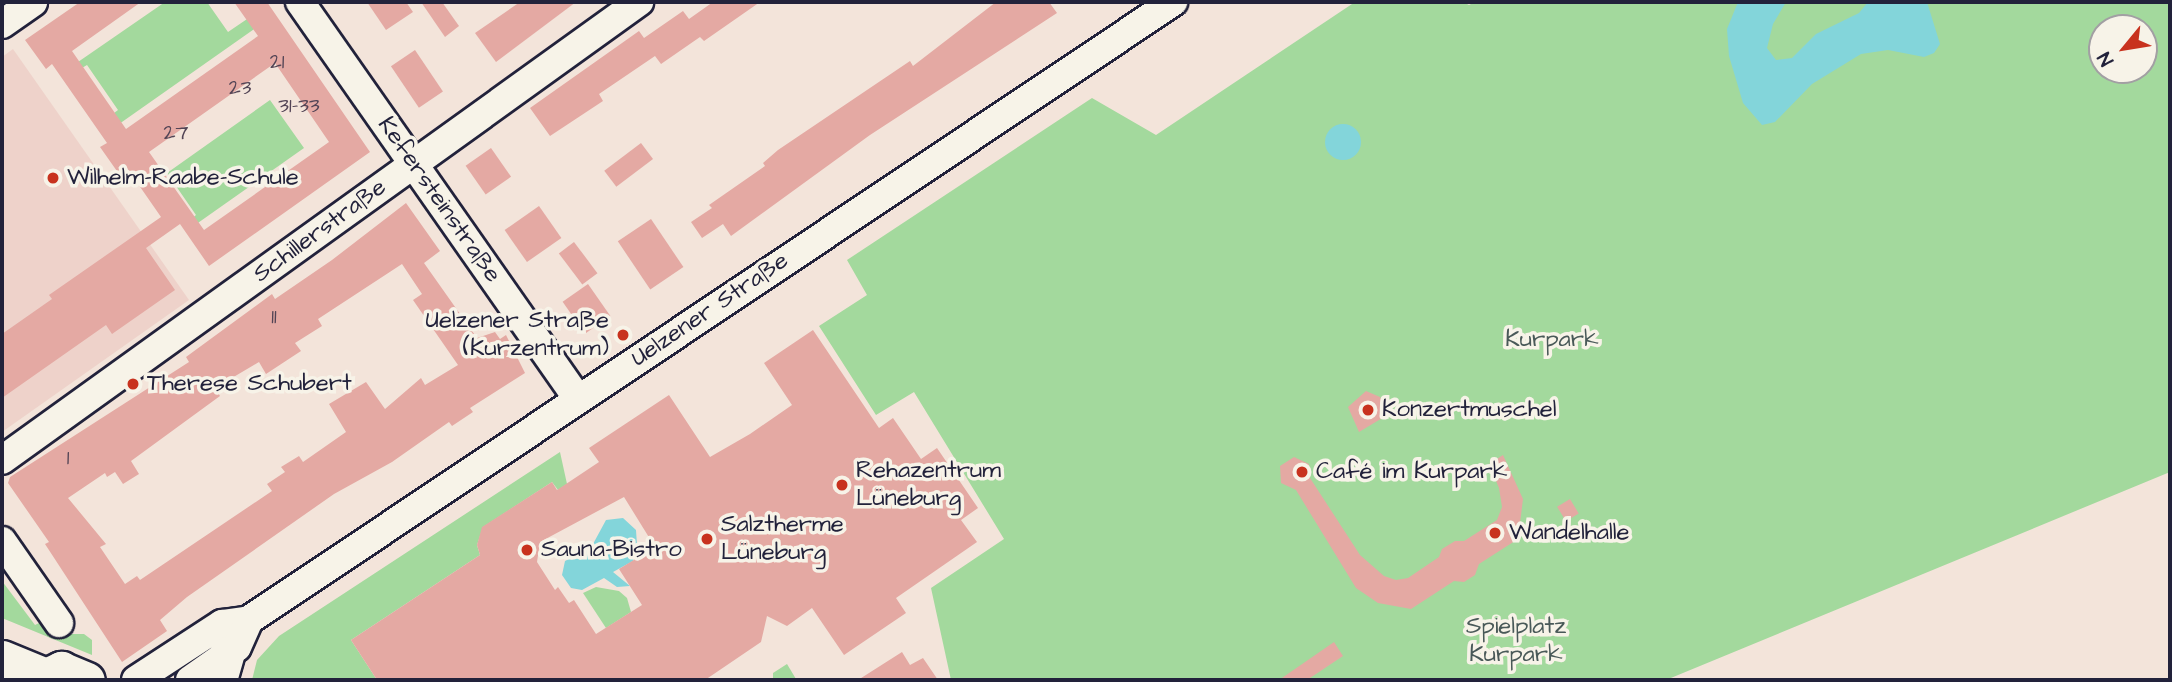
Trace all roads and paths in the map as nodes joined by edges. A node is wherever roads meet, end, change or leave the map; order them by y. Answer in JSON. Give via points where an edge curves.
{"nodes":[{"id":1,"x":33,"y":2,"type":"edge"},
{"id":2,"x":300,"y":2,"type":"edge"},
{"id":3,"x":639,"y":2,"type":"edge"},
{"id":4,"x":1173,"y":2,"type":"edge"},
{"id":5,"x":2,"y":24,"type":"edge"},
{"id":6,"x":413,"y":163,"type":"junction"},
{"id":7,"x":572,"y":390,"type":"junction"},
{"id":8,"x":2,"y":460,"type":"edge"},
{"id":9,"x":2,"y":541,"type":"edge"},
{"id":10,"x":249,"y":620,"type":"junction"},
{"id":11,"x":60,"y":623,"type":"dead end"},
{"id":12,"x":2,"y":658,"type":"edge"},
{"id":13,"x":223,"y":668,"type":"edge"},
{"id":14,"x":47,"y":678,"type":"edge"},
{"id":15,"x":87,"y":680,"type":"edge"},
{"id":16,"x":136,"y":680,"type":"edge"},
{"id":17,"x":190,"y":680,"type":"edge"}],
"edges":[{"from":1,"to":5,"type":"street"},
{"from":2,"to":6,"type":"street","name":"Kefersteinstraße"},
{"from":3,"to":6,"type":"street","name":"Schillerstraße"},
{"from":4,"to":7,"type":"street","name":"Uelzener Straße"},
{"from":6,"to":7,"type":"street","name":"Kefersteinstraße"},
{"from":6,"to":8,"type":"street","name":"Schillerstraße"},
{"from":7,"to":10,"type":"street","name":"Uelzener Straße"},
{"from":9,"to":11,"type":"street"},
{"from":10,"to":13,"type":"street","name":"Uelzener Straße"},
{"from":10,"to":16,"type":"street","name":"Uelzener Straße","via":[[222,624]]},
{"from":12,"to":14,"type":"main road"},
{"from":13,"to":17,"type":"street","name":"Uelzener Straße"},
{"from":14,"to":15,"type":"main road","via":[[61,669]]}]}
